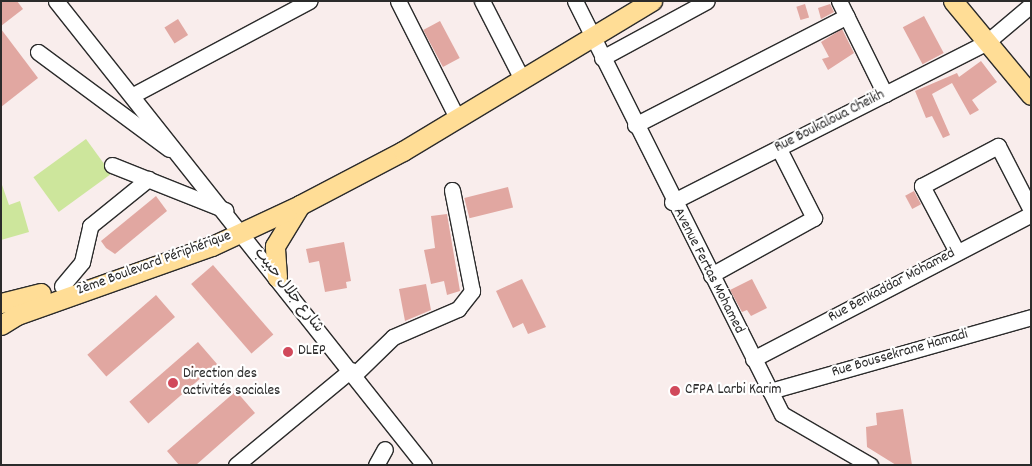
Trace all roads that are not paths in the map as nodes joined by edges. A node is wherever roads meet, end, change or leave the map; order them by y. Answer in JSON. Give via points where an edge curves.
{"nodes":[{"id":1,"x":56,"y":1,"type":"edge"},
{"id":2,"x":309,"y":1,"type":"edge"},
{"id":3,"x":398,"y":1,"type":"edge"},
{"id":4,"x":482,"y":1,"type":"edge"},
{"id":5,"x":575,"y":1,"type":"edge"},
{"id":6,"x":652,"y":1,"type":"edge"},
{"id":7,"x":707,"y":1,"type":"edge"},
{"id":8,"x":840,"y":1,"type":"edge"},
{"id":9,"x":953,"y":1,"type":"edge"},
{"id":10,"x":1023,"y":6,"type":"edge"},
{"id":11,"x":847,"y":16,"type":"junction"},
{"id":12,"x":592,"y":36,"type":"junction"},
{"id":13,"x":988,"y":42,"type":"junction"},
{"id":14,"x":38,"y":52,"type":"dead end"},
{"id":15,"x":602,"y":58,"type":"junction"},
{"id":16,"x":522,"y":79,"type":"junction"},
{"id":17,"x":885,"y":94,"type":"junction"},
{"id":18,"x":133,"y":95,"type":"junction"},
{"id":19,"x":1031,"y":95,"type":"edge"},
{"id":20,"x":457,"y":118,"type":"junction"},
{"id":21,"x":635,"y":124,"type":"junction"},
{"id":22,"x":778,"y":149,"type":"junction"},
{"id":23,"x":188,"y":162,"type":"junction"},
{"id":24,"x":112,"y":165,"type":"dead end"},
{"id":25,"x":148,"y":179,"type":"junction"},
{"id":26,"x":452,"y":190,"type":"dead end"},
{"id":27,"x":672,"y":202,"type":"junction"},
{"id":28,"x":300,"y":205,"type":"junction"},
{"id":29,"x":226,"y":210,"type":"junction"},
{"id":30,"x":1031,"y":212,"type":"edge"},
{"id":31,"x":242,"y":231,"type":"junction"},
{"id":32,"x":957,"y":252,"type":"junction"},
{"id":33,"x":711,"y":274,"type":"junction"},
{"id":34,"x":277,"y":277,"type":"junction"},
{"id":35,"x":62,"y":286,"type":"junction"},
{"id":36,"x":1,"y":303,"type":"edge"},
{"id":37,"x":1031,"y":317,"type":"edge"},
{"id":38,"x":1,"y":325,"type":"edge"},
{"id":39,"x":753,"y":359,"type":"junction"},
{"id":40,"x":353,"y":372,"type":"junction"},
{"id":41,"x":770,"y":391,"type":"junction"},
{"id":42,"x":385,"y":449,"type":"dead end"},
{"id":43,"x":236,"y":465,"type":"edge"},
{"id":44,"x":376,"y":465,"type":"edge"},
{"id":45,"x":424,"y":465,"type":"edge"},
{"id":46,"x":870,"y":465,"type":"edge"}],
"edges":[{"from":1,"to":18,"type":"street","name":"شارع جلال حبيب"},
{"from":2,"to":18,"type":"street"},
{"from":3,"to":20,"type":"street"},
{"from":4,"to":16,"type":"street"},
{"from":5,"to":12,"type":"street","name":"Avenue Fertas Mohamed"},
{"from":6,"to":12,"type":"main road"},
{"from":7,"to":15,"type":"street"},
{"from":8,"to":11,"type":"street"},
{"from":9,"to":13,"type":"main road"},
{"from":10,"to":13,"type":"street","name":"Rue Boukaloua Cheikh"},
{"from":11,"to":17,"type":"street"},
{"from":11,"to":21,"type":"street"},
{"from":12,"to":15,"type":"street","name":"Avenue Fertas Mohamed"},
{"from":12,"to":16,"type":"main road"},
{"from":13,"to":17,"type":"street","name":"Rue Boukaloua Cheikh"},
{"from":13,"to":19,"type":"main road"},
{"from":14,"to":23,"type":"street"},
{"from":15,"to":21,"type":"street","name":"Avenue Fertas Mohamed"},
{"from":16,"to":20,"type":"main road"},
{"from":17,"to":22,"type":"street","name":"Rue Boukaloua Cheikh"},
{"from":18,"to":23,"type":"street","name":"شارع جلال حبيب"},
{"from":20,"to":28,"type":"main road"},
{"from":21,"to":27,"type":"street","name":"Avenue Fertas Mohamed"},
{"from":22,"to":27,"type":"street","name":"Rue Boukaloua Cheikh"},
{"from":22,"to":33,"type":"street","via":[[814,218]]},
{"from":23,"to":29,"type":"street","name":"شارع جلال حبيب"},
{"from":24,"to":25,"type":"street"},
{"from":25,"to":29,"type":"street"},
{"from":25,"to":35,"type":"street","via":[[90,226],[82,262]]},
{"from":26,"to":40,"type":"street","via":[[472,291],[458,309],[394,337]]},
{"from":27,"to":33,"type":"street","name":"Avenue Fertas Mohamed"},
{"from":28,"to":31,"type":"main road"},
{"from":28,"to":34,"type":"main road","via":[[275,246]]},
{"from":29,"to":31,"type":"street","name":"شارع جلال حبيب"},
{"from":30,"to":32,"type":"street","name":"Rue Benkaddar Mohamed"},
{"from":30,"to":32,"type":"street","via":[[998,146],[922,186]]},
{"from":31,"to":34,"type":"street","name":"شارع جلال حبيب"},
{"from":31,"to":35,"type":"main road","name":"2ème Boulevard Périphérique","via":[[199,236]]},
{"from":31,"to":38,"type":"main road","name":"2ème Boulevard Périphérique","via":[[17,314]]},
{"from":32,"to":39,"type":"street","name":"Rue Benkaddar Mohamed"},
{"from":33,"to":39,"type":"street","name":"Avenue Fertas Mohamed"},
{"from":34,"to":40,"type":"street","name":"شارع جلال حبيب"},
{"from":35,"to":36,"type":"main road","name":"2ème Boulevard Périphérique"},
{"from":37,"to":41,"type":"street","name":"Rue Boussekrane Hamadi"},
{"from":39,"to":41,"type":"street","name":"Avenue Fertas Mohamed"},
{"from":40,"to":43,"type":"street"},
{"from":40,"to":45,"type":"street","name":"شارع جلال حبيب"},
{"from":41,"to":46,"type":"street","name":"Avenue Fertas Mohamed","via":[[782,414]]},
{"from":42,"to":44,"type":"street"}]}
